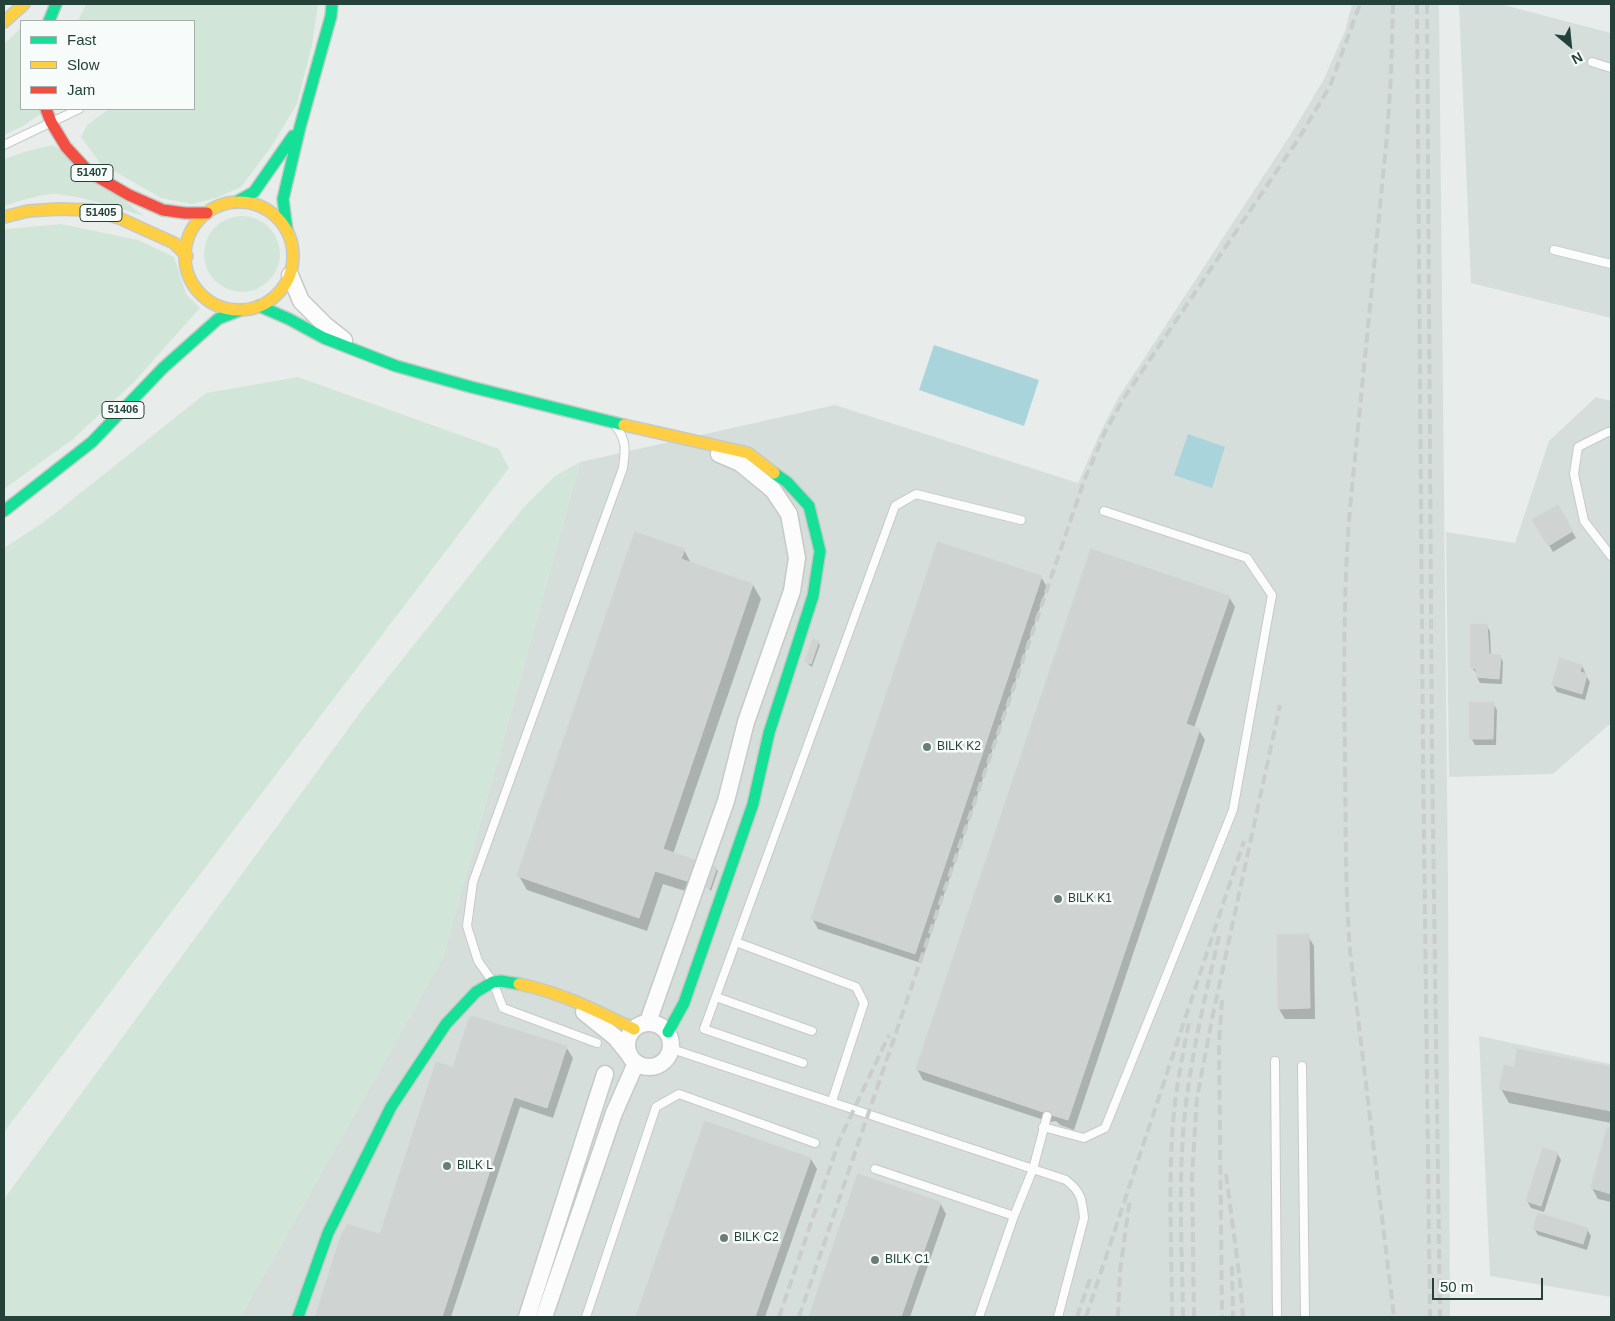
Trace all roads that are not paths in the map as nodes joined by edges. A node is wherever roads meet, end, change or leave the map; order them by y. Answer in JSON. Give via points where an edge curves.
{"nodes":[{"id":1,"x":24,"y":4,"type":"edge"},
{"id":2,"x":56,"y":4,"type":"edge"},
{"id":3,"x":332,"y":4,"type":"edge"},
{"id":4,"x":49,"y":20,"type":"edge"},
{"id":5,"x":4,"y":22,"type":"edge"},
{"id":6,"x":1592,"y":62,"type":"dead end"},
{"id":7,"x":1611,"y":68,"type":"edge"},
{"id":8,"x":46,"y":110,"type":"edge"},
{"id":9,"x":77,"y":110,"type":"edge"},
{"id":10,"x":51,"y":122,"type":"junction"},
{"id":11,"x":300,"y":126,"type":"junction"},
{"id":12,"x":4,"y":145,"type":"edge"},
{"id":13,"x":236,"y":202,"type":"junction"},
{"id":14,"x":207,"y":213,"type":"junction"},
{"id":15,"x":4,"y":217,"type":"edge"},
{"id":16,"x":287,"y":231,"type":"junction"},
{"id":17,"x":1554,"y":250,"type":"dead end"},
{"id":18,"x":187,"y":256,"type":"junction"},
{"id":19,"x":1611,"y":264,"type":"edge"},
{"id":20,"x":290,"y":275,"type":"junction"},
{"id":21,"x":259,"y":306,"type":"junction"},
{"id":22,"x":241,"y":310,"type":"junction"},
{"id":23,"x":358,"y":350,"type":"junction"},
{"id":24,"x":612,"y":422,"type":"junction"},
{"id":25,"x":1611,"y":432,"type":"edge"},
{"id":26,"x":687,"y":440,"type":"junction"},
{"id":27,"x":4,"y":511,"type":"edge"},
{"id":28,"x":1104,"y":511,"type":"dead end"},
{"id":29,"x":1021,"y":520,"type":"dead end"},
{"id":30,"x":1611,"y":556,"type":"edge"},
{"id":31,"x":736,"y":942,"type":"junction"},
{"id":32,"x":493,"y":982,"type":"junction"},
{"id":33,"x":559,"y":996,"type":"junction"},
{"id":34,"x":716,"y":997,"type":"junction"},
{"id":35,"x":641,"y":1026,"type":"junction"},
{"id":36,"x":812,"y":1031,"type":"dead end"},
{"id":37,"x":668,"y":1032,"type":"junction"},
{"id":38,"x":597,"y":1044,"type":"dead end"},
{"id":39,"x":672,"y":1048,"type":"junction"},
{"id":40,"x":632,"y":1058,"type":"junction"},
{"id":41,"x":1275,"y":1061,"type":"dead end"},
{"id":42,"x":803,"y":1063,"type":"dead end"},
{"id":43,"x":1302,"y":1066,"type":"dead end"},
{"id":44,"x":605,"y":1074,"type":"dead end"},
{"id":45,"x":832,"y":1101,"type":"junction"},
{"id":46,"x":1047,"y":1116,"type":"dead end"},
{"id":47,"x":1043,"y":1127,"type":"junction"},
{"id":48,"x":815,"y":1142,"type":"dead end"},
{"id":49,"x":876,"y":1169,"type":"dead end"},
{"id":50,"x":1033,"y":1169,"type":"junction"},
{"id":51,"x":1014,"y":1216,"type":"junction"},
{"id":52,"x":298,"y":1317,"type":"edge"},
{"id":53,"x":527,"y":1317,"type":"edge"},
{"id":54,"x":544,"y":1317,"type":"edge"},
{"id":55,"x":586,"y":1317,"type":"edge"},
{"id":56,"x":979,"y":1317,"type":"edge"},
{"id":57,"x":1058,"y":1317,"type":"edge"},
{"id":58,"x":1277,"y":1317,"type":"edge"},
{"id":59,"x":1305,"y":1317,"type":"edge"}],
"edges":[{"from":1,"to":5,"type":"main road"},
{"from":2,"to":4,"type":"main road"},
{"from":3,"to":11,"type":"main road","number":"51406"},
{"from":6,"to":7,"type":"lane"},
{"from":8,"to":10,"type":"main road","number":"51407"},
{"from":9,"to":10,"type":"lane"},
{"from":10,"to":12,"type":"lane"},
{"from":10,"to":14,"type":"main road","number":"51407","via":[[66,147],[89,172],[163,210]]},
{"from":11,"to":13,"type":"main road","number":"51406","via":[[254,192]]},
{"from":11,"to":16,"type":"main road","via":[[283,199]]},
{"from":13,"to":14,"type":"main road","number":"51406"},
{"from":13,"to":16,"type":"main road","number":"51406","via":[[264,208]]},
{"from":14,"to":18,"type":"main road","number":"51406","via":[[192,230]]},
{"from":15,"to":18,"type":"main road","number":"51405","via":[[28,211],[92,210],[174,242]]},
{"from":16,"to":20,"type":"main road","number":"51406","via":[[293,250]]},
{"from":17,"to":19,"type":"lane"},
{"from":18,"to":22,"type":"main road","number":"51406","via":[[189,276],[202,295],[226,308]]},
{"from":20,"to":21,"type":"main road","number":"51406","via":[[278,294]]},
{"from":20,"to":23,"type":"street","via":[[301,301],[325,325]]},
{"from":21,"to":22,"type":"main road","number":"51406"},
{"from":21,"to":23,"type":"main road","via":[[324,338]]},
{"from":22,"to":27,"type":"main road","number":"51406","via":[[218,319],[163,368],[92,442]]},
{"from":23,"to":24,"type":"main road","via":[[471,387]]},
{"from":24,"to":26,"type":"main road"},
{"from":24,"to":32,"type":"lane","via":[[626,444],[623,468],[473,882],[467,926],[478,960]]},
{"from":25,"to":30,"type":"lane","via":[[1578,447],[1574,474],[1584,521]]},
{"from":26,"to":35,"type":"street","via":[[740,463],[773,490],[789,514],[797,558],[792,591],[746,722],[726,801]]},
{"from":26,"to":37,"type":"main road","via":[[748,453],[787,482],[809,506],[820,552],[813,596],[769,733],[753,804],[684,1003]]},
{"from":28,"to":47,"type":"lane","via":[[1248,558],[1272,595],[1233,810],[1105,1128],[1084,1138]]},
{"from":29,"to":31,"type":"lane","via":[[916,494],[895,506]]},
{"from":31,"to":34,"type":"lane"},
{"from":31,"to":45,"type":"lane","via":[[856,987],[864,1003]]},
{"from":32,"to":33,"type":"main road","via":[[532,987]]},
{"from":32,"to":38,"type":"lane","via":[[503,1008]]},
{"from":32,"to":52,"type":"main road","via":[[476,992],[446,1024],[391,1107],[328,1233]]},
{"from":33,"to":35,"type":"main road"},
{"from":33,"to":40,"type":"street","via":[[588,1015]]},
{"from":34,"to":36,"type":"lane"},
{"from":34,"to":42,"type":"lane","via":[[704,1029]]},
{"from":35,"to":37,"type":"street","via":[[656,1023]]},
{"from":35,"to":40,"type":"street","via":[[627,1040]]},
{"from":37,"to":39,"type":"street"},
{"from":39,"to":40,"type":"street","via":[[665,1062],[650,1068],[643,1067]]},
{"from":39,"to":45,"type":"lane"},
{"from":40,"to":54,"type":"street"},
{"from":41,"to":58,"type":"lane"},
{"from":43,"to":59,"type":"lane"},
{"from":44,"to":53,"type":"street"},
{"from":45,"to":50,"type":"lane"},
{"from":46,"to":47,"type":"lane"},
{"from":47,"to":50,"type":"lane"},
{"from":48,"to":55,"type":"lane","via":[[679,1094],[656,1106]]},
{"from":49,"to":51,"type":"lane"},
{"from":50,"to":51,"type":"lane"},
{"from":50,"to":57,"type":"lane","via":[[1066,1180],[1076,1188],[1082,1202],[1084,1218]]},
{"from":51,"to":56,"type":"lane"}]}
